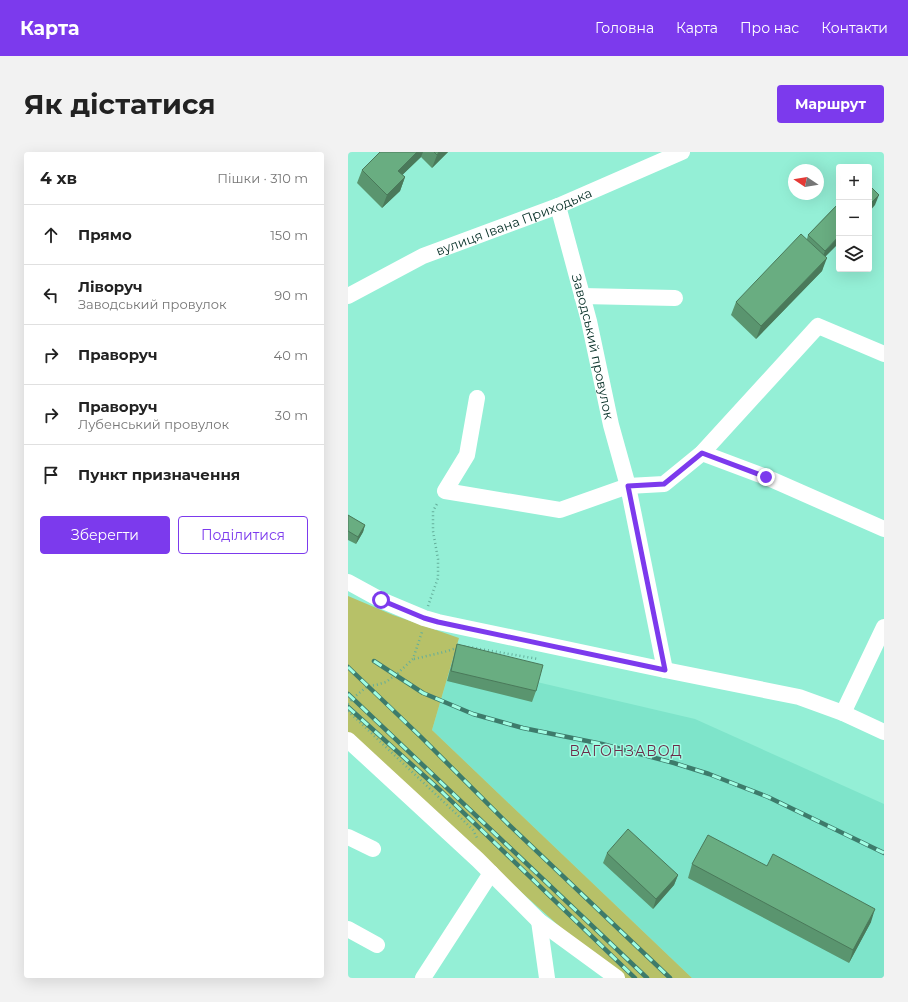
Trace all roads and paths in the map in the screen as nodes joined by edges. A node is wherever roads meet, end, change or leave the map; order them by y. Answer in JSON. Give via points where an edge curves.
{"nodes":[{"id":1,"x":682,"y":152,"type":"edge"},
{"id":2,"x":558,"y":206,"type":"junction"},
{"id":3,"x":348,"y":296,"type":"edge"},
{"id":4,"x":582,"y":296,"type":"junction"},
{"id":5,"x":674,"y":298,"type":"dead end"},
{"id":6,"x":884,"y":354,"type":"edge"},
{"id":7,"x":477,"y":398,"type":"dead end"},
{"id":8,"x":702,"y":453,"type":"junction"},
{"id":9,"x":628,"y":486,"type":"junction"},
{"id":10,"x":884,"y":529,"type":"edge"},
{"id":11,"x":348,"y":582,"type":"edge"},
{"id":12,"x":884,"y":627,"type":"edge"},
{"id":13,"x":413,"y":659,"type":"dead end"},
{"id":14,"x":545,"y":661,"type":"dead end"},
{"id":15,"x":665,"y":670,"type":"junction"},
{"id":16,"x":348,"y":711,"type":"edge"},
{"id":17,"x":843,"y":713,"type":"junction"},
{"id":18,"x":884,"y":732,"type":"edge"},
{"id":19,"x":348,"y":740,"type":"edge"},
{"id":20,"x":348,"y":837,"type":"edge"},
{"id":21,"x":480,"y":845,"type":"dead end"},
{"id":22,"x":373,"y":849,"type":"dead end"},
{"id":23,"x":491,"y":873,"type":"junction"},
{"id":24,"x":538,"y":921,"type":"junction"},
{"id":25,"x":348,"y":929,"type":"edge"},
{"id":26,"x":377,"y":945,"type":"dead end"},
{"id":27,"x":423,"y":978,"type":"edge"},
{"id":28,"x":547,"y":978,"type":"edge"},
{"id":29,"x":617,"y":978,"type":"edge"}],
"edges":[{"from":1,"to":2,"type":"street","name":"вулиця Івана Приходька"},
{"from":2,"to":3,"type":"street","name":"вулиця Івана Приходька","via":[[423,256]]},
{"from":2,"to":4,"type":"street","name":"Заводський провулок"},
{"from":4,"to":5,"type":"street"},
{"from":4,"to":9,"type":"street","name":"Заводський провулок","via":[[611,425]]},
{"from":6,"to":8,"type":"street","via":[[818,326]]},
{"from":7,"to":9,"type":"street","via":[[468,455],[445,491],[560,510]]},
{"from":8,"to":9,"type":"street","via":[[664,484]]},
{"from":8,"to":10,"type":"street","via":[[766,477]]},
{"from":9,"to":15,"type":"street","name":"Заводський провулок"},
{"from":11,"to":15,"type":"street","via":[[381,600],[438,622]]},
{"from":12,"to":17,"type":"street"},
{"from":13,"to":14,"type":"path","via":[[463,646]]},
{"from":15,"to":17,"type":"street","via":[[799,697]]},
{"from":16,"to":21,"type":"path","via":[[473,830]]},
{"from":17,"to":18,"type":"street"},
{"from":19,"to":23,"type":"street"},
{"from":20,"to":22,"type":"street"},
{"from":23,"to":24,"type":"street"},
{"from":23,"to":27,"type":"street"},
{"from":24,"to":28,"type":"street"},
{"from":24,"to":29,"type":"street"},
{"from":25,"to":26,"type":"street"}]}
